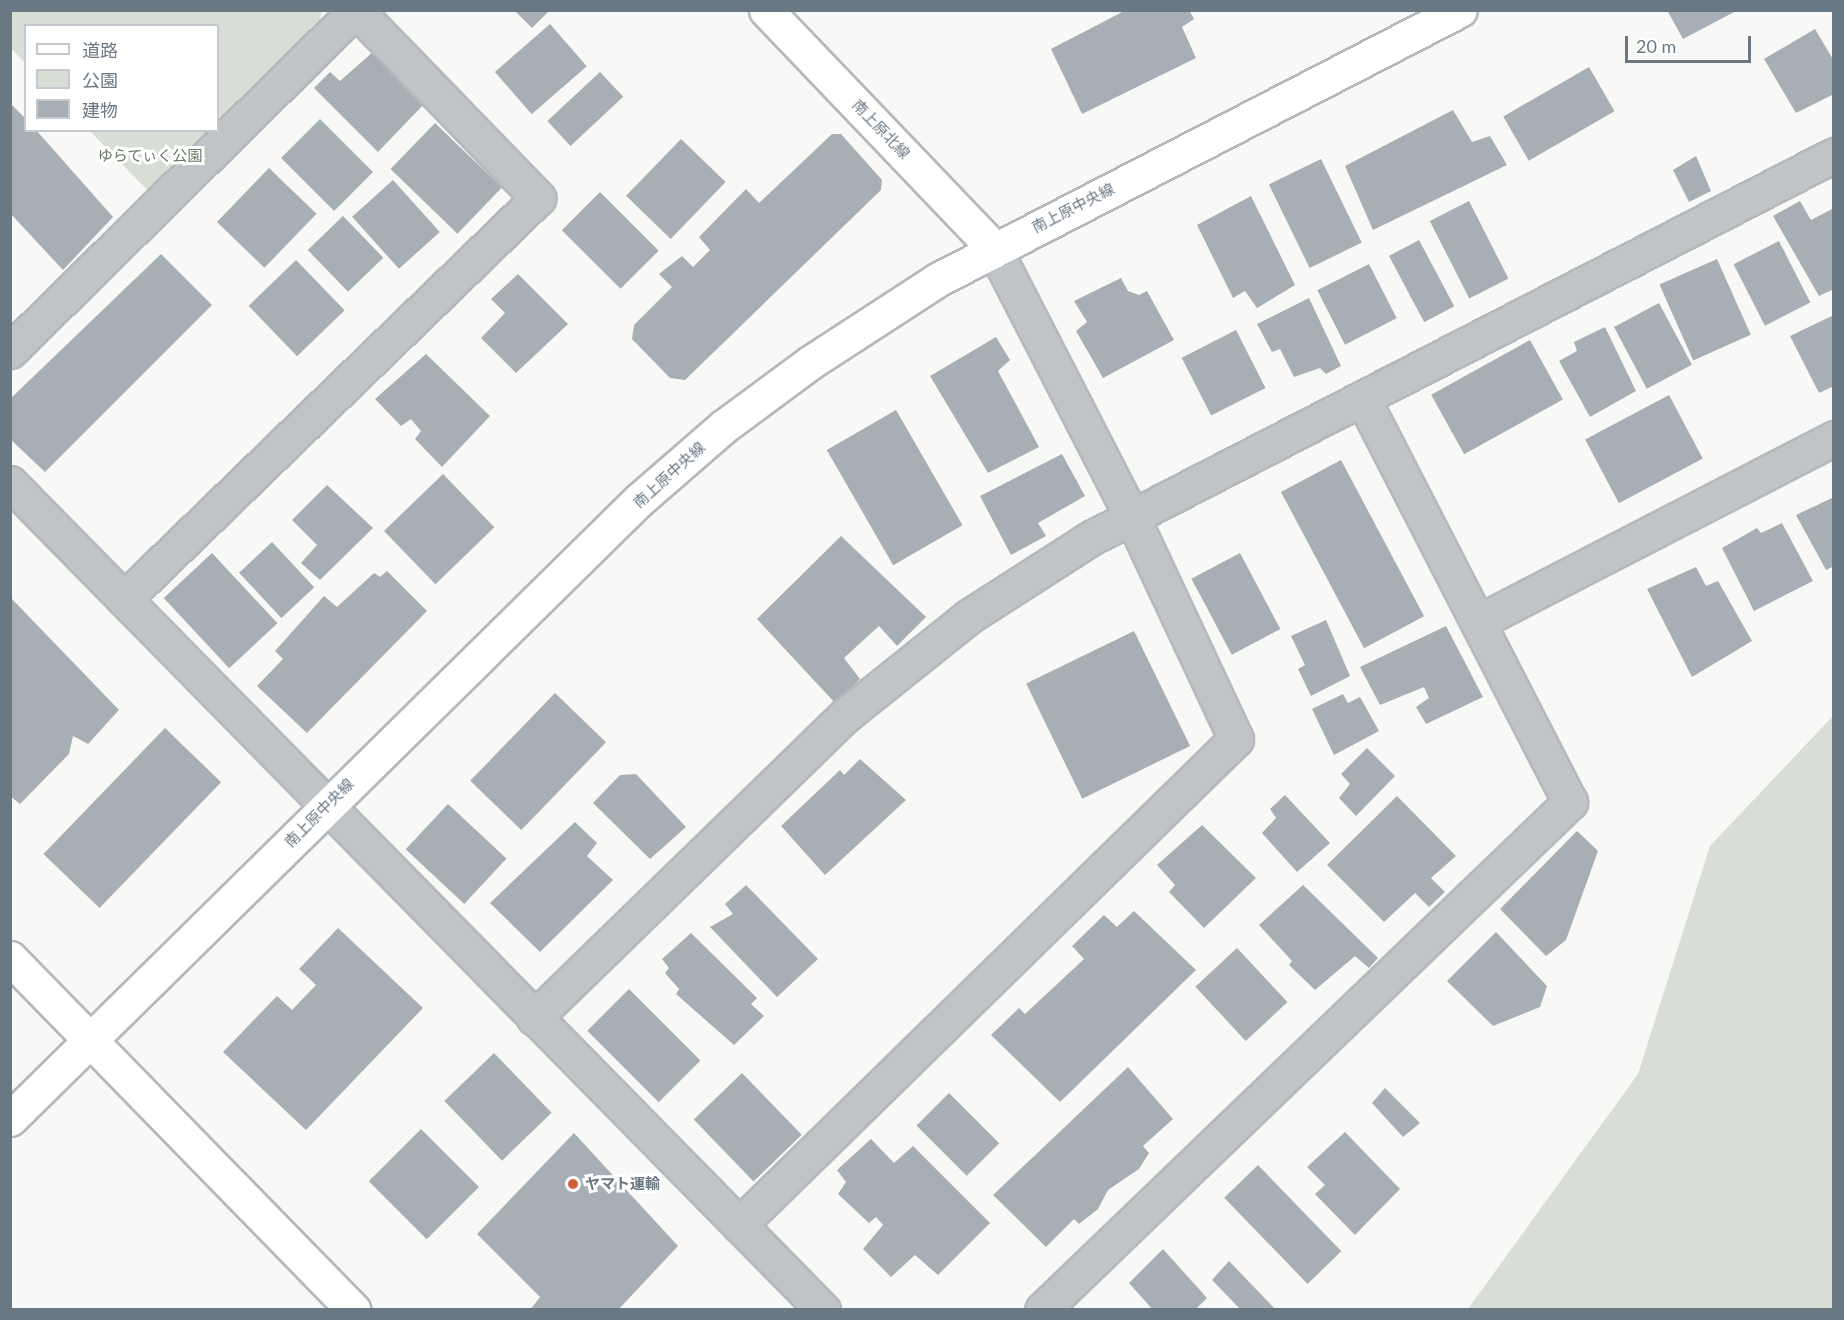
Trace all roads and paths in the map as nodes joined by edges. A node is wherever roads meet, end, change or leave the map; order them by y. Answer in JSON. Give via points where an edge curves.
{"nodes":[{"id":1,"x":766,"y":10,"type":"edge"},
{"id":2,"x":1460,"y":10,"type":"edge"},
{"id":3,"x":1833,"y":155,"type":"edge"},
{"id":4,"x":994,"y":249,"type":"junction"},
{"id":5,"x":10,"y":351,"type":"edge"},
{"id":6,"x":1363,"y":399,"type":"junction"},
{"id":7,"x":1833,"y":438,"type":"edge"},
{"id":8,"x":10,"y":483,"type":"edge"},
{"id":9,"x":1132,"y":517,"type":"junction"},
{"id":10,"x":123,"y":599,"type":"junction"},
{"id":11,"x":1478,"y":622,"type":"junction"},
{"id":12,"x":325,"y":807,"type":"junction"},
{"id":13,"x":10,"y":958,"type":"edge"},
{"id":14,"x":534,"y":1018,"type":"junction"},
{"id":15,"x":92,"y":1041,"type":"junction"},
{"id":16,"x":10,"y":1119,"type":"edge"},
{"id":17,"x":739,"y":1225,"type":"junction"},
{"id":18,"x":354,"y":1310,"type":"edge"},
{"id":19,"x":823,"y":1310,"type":"edge"},
{"id":20,"x":1042,"y":1310,"type":"edge"}],
"edges":[{"from":1,"to":4,"type":"street","name":"南上原北線"},
{"from":2,"to":4,"type":"street","name":"南上原中央線"},
{"from":3,"to":6,"type":"street"},
{"from":4,"to":9,"type":"street"},
{"from":4,"to":12,"type":"street","name":"南上原中央線","via":[[811,362],[723,427],[639,500]]},
{"from":5,"to":10,"type":"street","via":[[356,10],[538,198]]},
{"from":6,"to":9,"type":"street"},
{"from":6,"to":11,"type":"street"},
{"from":7,"to":11,"type":"street"},
{"from":8,"to":10,"type":"street"},
{"from":9,"to":14,"type":"street","via":[[968,617],[847,714]]},
{"from":9,"to":17,"type":"street","via":[[1236,739]]},
{"from":10,"to":12,"type":"street"},
{"from":11,"to":20,"type":"street","via":[[1570,802]]},
{"from":12,"to":14,"type":"street"},
{"from":12,"to":15,"type":"street","name":"南上原中央線"},
{"from":13,"to":15,"type":"street"},
{"from":14,"to":17,"type":"street"},
{"from":15,"to":16,"type":"street","name":"南上原中央線"},
{"from":15,"to":18,"type":"street"},
{"from":17,"to":19,"type":"street"}]}
